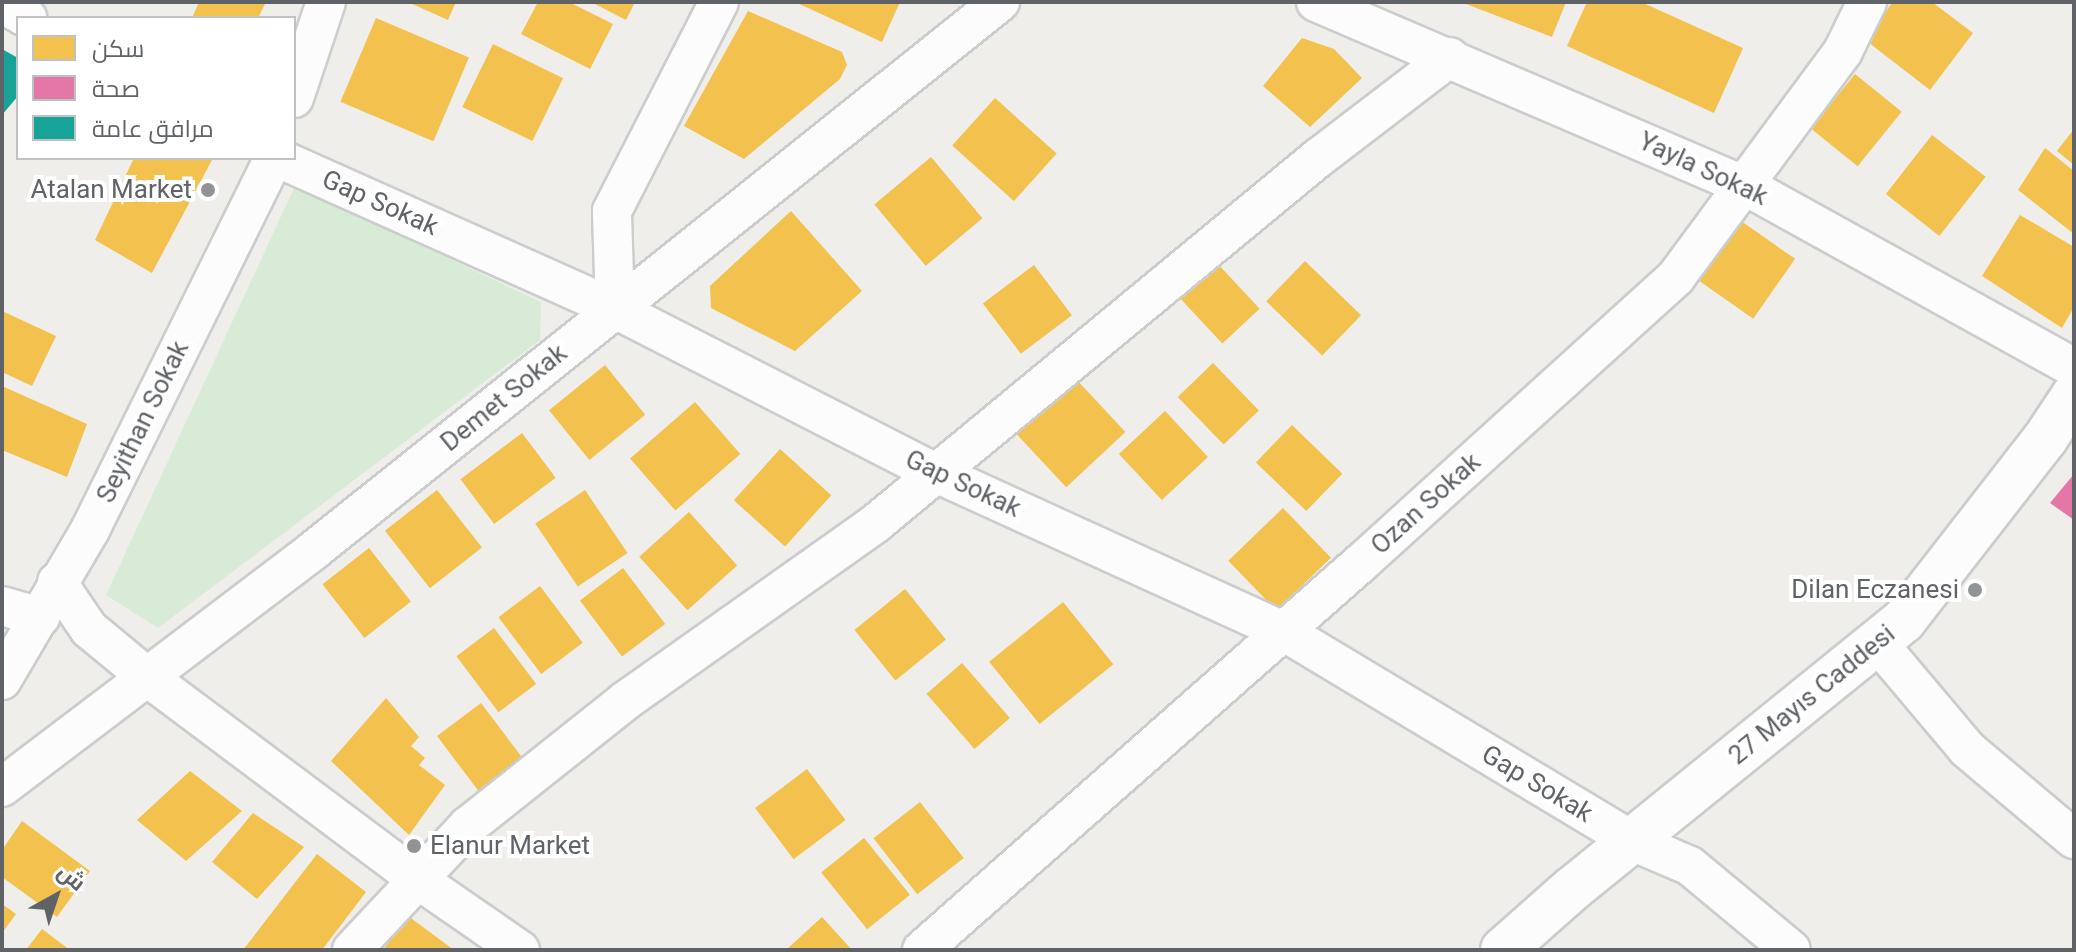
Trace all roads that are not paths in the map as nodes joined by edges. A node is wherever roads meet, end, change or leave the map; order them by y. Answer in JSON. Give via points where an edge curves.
{"nodes":[{"id":1,"x":326,"y":2,"type":"edge"},
{"id":2,"x":719,"y":2,"type":"edge"},
{"id":3,"x":1000,"y":2,"type":"edge"},
{"id":4,"x":1316,"y":2,"type":"edge"},
{"id":5,"x":1867,"y":2,"type":"edge"},
{"id":6,"x":2,"y":4,"type":"edge"},
{"id":7,"x":23,"y":16,"type":"edge"},
{"id":8,"x":1450,"y":57,"type":"junction"},
{"id":9,"x":296,"y":92,"type":"edge"},
{"id":10,"x":275,"y":160,"type":"edge"},
{"id":11,"x":280,"y":160,"type":"edge"},
{"id":12,"x":1744,"y":185,"type":"junction"},
{"id":13,"x":615,"y":309,"type":"junction"},
{"id":14,"x":2074,"y":368,"type":"edge"},
{"id":15,"x":2074,"y":395,"type":"edge"},
{"id":16,"x":934,"y":472,"type":"junction"},
{"id":17,"x":57,"y":582,"type":"junction"},
{"id":18,"x":2,"y":606,"type":"edge"},
{"id":19,"x":40,"y":617,"type":"junction"},
{"id":20,"x":1283,"y":631,"type":"junction"},
{"id":21,"x":1877,"y":642,"type":"junction"},
{"id":22,"x":146,"y":676,"type":"junction"},
{"id":23,"x":2,"y":680,"type":"edge"},
{"id":24,"x":2,"y":787,"type":"edge"},
{"id":25,"x":2074,"y":839,"type":"edge"},
{"id":26,"x":1632,"y":841,"type":"junction"},
{"id":27,"x":417,"y":879,"type":"junction"},
{"id":28,"x":352,"y":950,"type":"edge"},
{"id":29,"x":520,"y":950,"type":"edge"},
{"id":30,"x":922,"y":950,"type":"edge"},
{"id":31,"x":1503,"y":950,"type":"edge"},
{"id":32,"x":1791,"y":950,"type":"edge"}],
"edges":[{"from":1,"to":9,"type":"street"},
{"from":2,"to":13,"type":"street","via":[[612,211]]},
{"from":3,"to":13,"type":"street","name":"Demet Sokak"},
{"from":4,"to":8,"type":"street","name":"Yayla Sokak"},
{"from":5,"to":12,"type":"street","name":"Ozan Sokak","via":[[1843,51]]},
{"from":6,"to":7,"type":"street"},
{"from":8,"to":12,"type":"street","name":"Yayla Sokak"},
{"from":8,"to":16,"type":"street","via":[[1318,158]]},
{"from":10,"to":17,"type":"street","name":"Seyithan Sokak","via":[[90,530]]},
{"from":11,"to":13,"type":"street","name":"Gap Sokak"},
{"from":12,"to":14,"type":"street","name":"Yayla Sokak"},
{"from":12,"to":20,"type":"street","name":"Ozan Sokak","via":[[1676,277]]},
{"from":13,"to":16,"type":"street","name":"Gap Sokak"},
{"from":13,"to":22,"type":"street","name":"Demet Sokak","via":[[314,550]]},
{"from":15,"to":21,"type":"street","name":"27 Mayıs Caddesi","via":[[1904,620]]},
{"from":16,"to":20,"type":"street","name":"Gap Sokak"},
{"from":16,"to":27,"type":"street","via":[[876,523],[625,701],[468,826]]},
{"from":17,"to":19,"type":"street","name":"Seyithan Sokak"},
{"from":17,"to":22,"type":"street","via":[[89,629]]},
{"from":18,"to":19,"type":"street"},
{"from":19,"to":23,"type":"street","name":"Seyithan Sokak"},
{"from":20,"to":26,"type":"street","name":"Gap Sokak"},
{"from":20,"to":30,"type":"street","name":"Ozan Sokak"},
{"from":21,"to":25,"type":"street","via":[[1967,749]]},
{"from":21,"to":26,"type":"street","name":"27 Mayıs Caddesi"},
{"from":22,"to":24,"type":"street","name":"Demet Sokak"},
{"from":22,"to":27,"type":"street"},
{"from":26,"to":31,"type":"street","name":"27 Mayıs Caddesi"},
{"from":26,"to":32,"type":"street","name":"Gap Sokak","via":[[1690,866]]},
{"from":27,"to":28,"type":"street"},
{"from":27,"to":29,"type":"street"}]}
